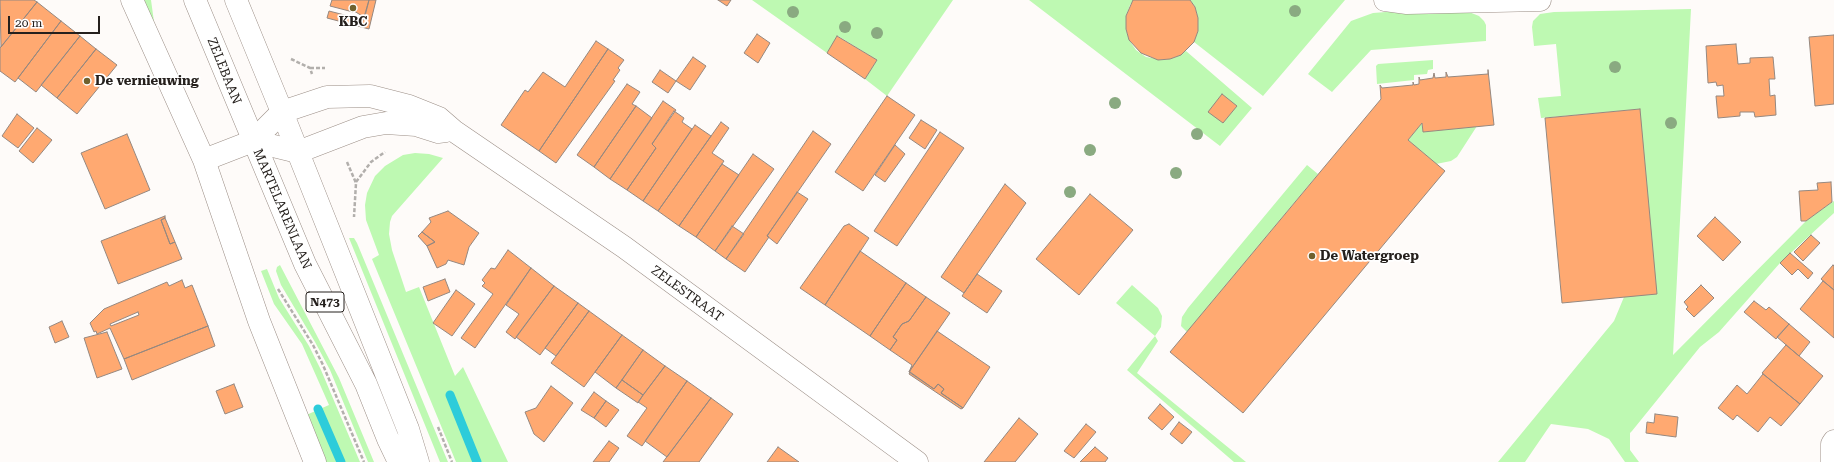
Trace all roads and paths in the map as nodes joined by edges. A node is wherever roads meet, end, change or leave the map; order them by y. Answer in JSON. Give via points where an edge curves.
{"nodes":[{"id":1,"x":132,"y":0,"type":"edge"},
{"id":2,"x":195,"y":0,"type":"edge"},
{"id":3,"x":236,"y":0,"type":"edge"},
{"id":4,"x":1385,"y":0,"type":"edge"},
{"id":5,"x":1540,"y":0,"type":"edge"},
{"id":6,"x":282,"y":112,"type":"junction"},
{"id":7,"x":454,"y":131,"type":"junction"},
{"id":8,"x":336,"y":138,"type":"junction"},
{"id":9,"x":253,"y":141,"type":"junction"},
{"id":10,"x":298,"y":152,"type":"junction"},
{"id":11,"x":204,"y":160,"type":"junction"},
{"id":12,"x":354,"y":219,"type":"dead end"},
{"id":13,"x":278,"y":288,"type":"dead end"},
{"id":14,"x":437,"y":426,"type":"dead end"},
{"id":15,"x":1834,"y":441,"type":"edge"},
{"id":16,"x":315,"y":462,"type":"edge"},
{"id":17,"x":364,"y":462,"type":"edge"},
{"id":18,"x":399,"y":462,"type":"edge"},
{"id":19,"x":418,"y":462,"type":"edge"},
{"id":20,"x":452,"y":462,"type":"edge"},
{"id":21,"x":917,"y":462,"type":"edge"},
{"id":22,"x":1832,"y":462,"type":"edge"}],
"edges":[{"from":1,"to":11,"type":"street"},
{"from":2,"to":9,"type":"street","name":"ZELEBAAN","number":"N473"},
{"from":3,"to":6,"type":"street","number":"N473"},
{"from":4,"to":5,"type":"street","via":[[1407,3]]},
{"from":6,"to":7,"type":"street","name":"ZELESTRAAT","via":[[327,97],[370,96],[409,106],[439,118]]},
{"from":6,"to":9,"type":"street","name":"ZELESTRAAT"},
{"from":6,"to":10,"type":"street","number":"N473"},
{"from":7,"to":8,"type":"street","via":[[438,132],[416,125],[386,123],[363,127]]},
{"from":7,"to":21,"type":"street","name":"ZELESTRAAT","via":[[624,247]]},
{"from":8,"to":10,"type":"street"},
{"from":8,"to":12,"type":"path","via":[[356,183]]},
{"from":9,"to":10,"type":"street"},
{"from":9,"to":11,"type":"street","name":"MARTELARENLAAN"},
{"from":9,"to":18,"type":"street","name":"MARTELARENLAAN","number":"N473","via":[[305,264],[366,384]]},
{"from":10,"to":19,"type":"street","number":"N473","via":[[408,429]]},
{"from":11,"to":16,"type":"street","via":[[259,321]]},
{"from":13,"to":17,"type":"path","via":[[323,365]]},
{"from":14,"to":20,"type":"path"},
{"from":15,"to":22,"type":"street"}]}
